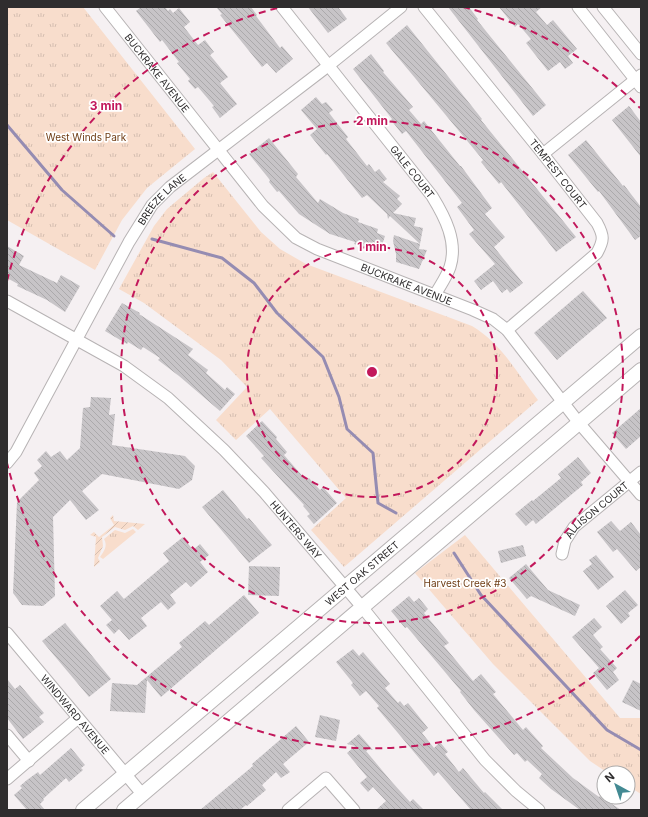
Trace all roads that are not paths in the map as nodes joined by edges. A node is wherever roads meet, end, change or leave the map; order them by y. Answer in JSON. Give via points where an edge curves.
{"nodes":[{"id":1,"x":105,"y":7,"type":"edge"},
{"id":2,"x":282,"y":7,"type":"edge"},
{"id":3,"x":401,"y":7,"type":"edge"},
{"id":4,"x":424,"y":7,"type":"edge"},
{"id":5,"x":578,"y":7,"type":"edge"},
{"id":6,"x":603,"y":7,"type":"edge"},
{"id":7,"x":641,"y":54,"type":"edge"},
{"id":8,"x":328,"y":66,"type":"junction"},
{"id":9,"x":639,"y":81,"type":"edge"},
{"id":10,"x":217,"y":150,"type":"junction"},
{"id":11,"x":543,"y":154,"type":"junction"},
{"id":12,"x":435,"y":295,"type":"junction"},
{"id":13,"x":7,"y":301,"type":"edge"},
{"id":14,"x":507,"y":330,"type":"junction"},
{"id":15,"x":641,"y":336,"type":"edge"},
{"id":16,"x":78,"y":340,"type":"junction"},
{"id":17,"x":641,"y":370,"type":"edge"},
{"id":18,"x":563,"y":402,"type":"junction"},
{"id":19,"x":579,"y":423,"type":"junction"},
{"id":20,"x":7,"y":463,"type":"edge"},
{"id":21,"x":641,"y":472,"type":"edge"},
{"id":22,"x":630,"y":482,"type":"junction"},
{"id":23,"x":641,"y":495,"type":"edge"},
{"id":24,"x":562,"y":554,"type":"dead end"},
{"id":25,"x":345,"y":587,"type":"junction"},
{"id":26,"x":362,"y":607,"type":"junction"},
{"id":27,"x":7,"y":633,"type":"edge"},
{"id":28,"x":78,"y":718,"type":"junction"},
{"id":29,"x":7,"y":735,"type":"edge"},
{"id":30,"x":28,"y":761,"type":"junction"},
{"id":31,"x":125,"y":774,"type":"junction"},
{"id":32,"x":7,"y":779,"type":"edge"},
{"id":33,"x":143,"y":795,"type":"junction"},
{"id":34,"x":83,"y":810,"type":"edge"},
{"id":35,"x":124,"y":810,"type":"edge"},
{"id":36,"x":288,"y":810,"type":"edge"},
{"id":37,"x":354,"y":810,"type":"edge"},
{"id":38,"x":539,"y":810,"type":"edge"}],
"edges":[{"from":1,"to":10,"type":"street","name":"BUCKRAKE AVENUE"},
{"from":2,"to":8,"type":"street","name":"GALE COURT"},
{"from":3,"to":8,"type":"street","name":"BREEZE LANE"},
{"from":4,"to":11,"type":"street","name":"TEMPEST COURT"},
{"from":5,"to":9,"type":"street"},
{"from":6,"to":7,"type":"street"},
{"from":8,"to":10,"type":"street","name":"BREEZE LANE"},
{"from":8,"to":12,"type":"street","name":"GALE COURT","via":[[432,196],[448,225],[452,255],[450,268]]},
{"from":9,"to":11,"type":"street"},
{"from":10,"to":12,"type":"street","name":"BUCKRAKE AVENUE","via":[[263,206],[296,238]]},
{"from":10,"to":16,"type":"street","name":"BREEZE LANE","via":[[170,187],[152,205],[129,242]]},
{"from":11,"to":14,"type":"street","name":"TEMPEST COURT","via":[[597,223],[602,232],[603,243],[597,253]]},
{"from":12,"to":14,"type":"street","name":"BUCKRAKE AVENUE","via":[[493,319]]},
{"from":13,"to":16,"type":"street","name":"HUNTERS WAY"},
{"from":14,"to":18,"type":"street","name":"BUCKRAKE AVENUE"},
{"from":15,"to":18,"type":"main road","name":"WEST OAK STREET"},
{"from":16,"to":20,"type":"street","name":"BREEZE LANE","via":[[16,452]]},
{"from":16,"to":25,"type":"street","name":"HUNTERS WAY","via":[[145,380],[201,428],[240,465]]},
{"from":17,"to":19,"type":"main road"},
{"from":18,"to":19,"type":"street","name":"BUCKRAKE AVENUE"},
{"from":18,"to":25,"type":"main road","name":"WEST OAK STREET"},
{"from":19,"to":22,"type":"street","name":"BUCKRAKE AVENUE"},
{"from":19,"to":26,"type":"main road"},
{"from":21,"to":22,"type":"street","name":"ALLISON COURT"},
{"from":22,"to":23,"type":"street","name":"BUCKRAKE AVENUE"},
{"from":22,"to":24,"type":"street","name":"ALLISON COURT","via":[[574,527],[565,541]]},
{"from":25,"to":26,"type":"street","name":"HUNTERS WAY"},
{"from":25,"to":31,"type":"main road","name":"WEST OAK STREET"},
{"from":26,"to":33,"type":"main road"},
{"from":26,"to":38,"type":"street","name":"HUNTERS WAY","via":[[485,760]]},
{"from":27,"to":28,"type":"street","name":"WINDWARD AVENUE"},
{"from":28,"to":30,"type":"street"},
{"from":28,"to":31,"type":"street","name":"WINDWARD AVENUE"},
{"from":29,"to":30,"type":"street"},
{"from":30,"to":32,"type":"street"},
{"from":31,"to":33,"type":"street","name":"WINDWARD AVENUE"},
{"from":31,"to":34,"type":"main road","name":"WEST OAK STREET"},
{"from":33,"to":35,"type":"main road"},
{"from":36,"to":37,"type":"street","via":[[326,778]]}]}
